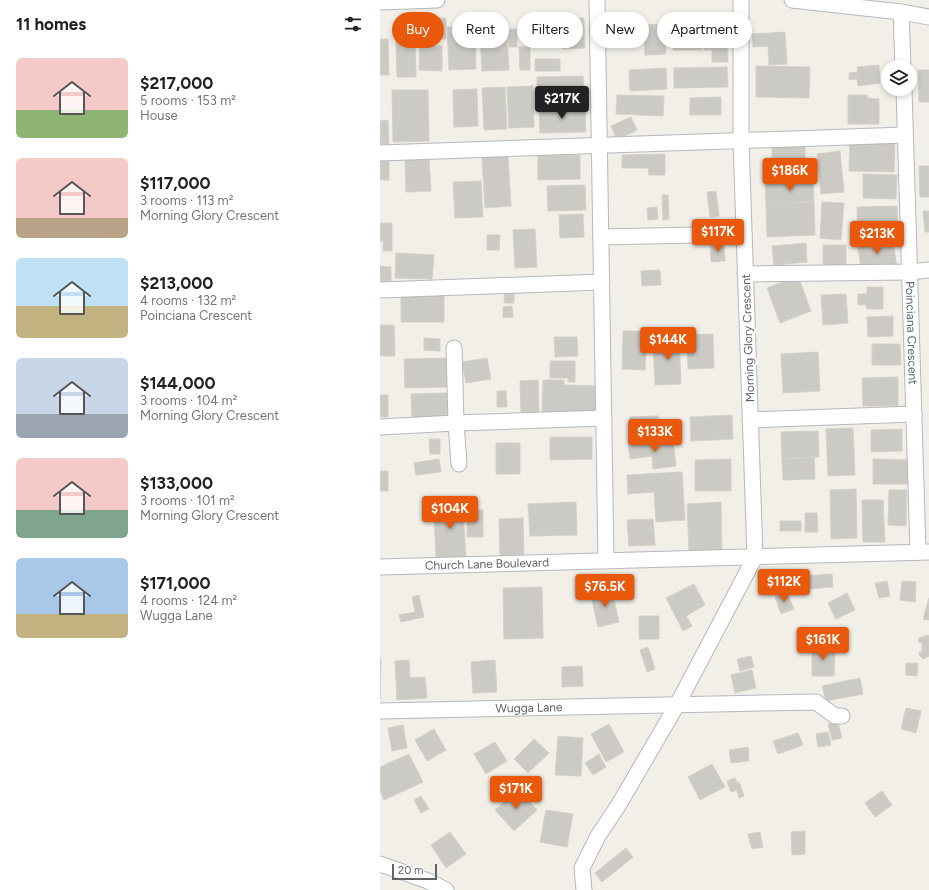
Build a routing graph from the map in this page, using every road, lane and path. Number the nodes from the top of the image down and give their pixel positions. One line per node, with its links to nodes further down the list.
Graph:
1 (437, 0): 5 (street)
2 (597, 0): 12 (street)
3 (741, 0): 11 (street, Morning Glory Crescent)
4 (792, 0): 6 (street)
5 (380, 2)
6 (901, 12): 7 (street); 8 (street)
7 (929, 17)
8 (903, 60)
9 (904, 96): 10 (street, Poinciana Crescent)
10 (905, 135): 11 (street); 17 (street, Poinciana Crescent)
11 (741, 141): 12 (street); 14 (street, Morning Glory Crescent)
12 (599, 146): 13 (street); 15 (street)
13 (380, 153)
14 (744, 234): 15 (street); 18 (street, Morning Glory Crescent)
15 (601, 237): 19 (street)
16 (929, 270): 17 (street)
17 (909, 272): 18 (street); 22 (street, Poinciana Crescent)
18 (745, 274): 24 (street, Morning Glory Crescent)
19 (602, 282): 20 (street); 23 (street)
20 (380, 290)
21 (454, 348): 25 (street)
22 (914, 414): 24 (street); 28 (street, Poinciana Crescent)
23 (604, 418): 25 (street); 30 (street)
24 (750, 420): 29 (street, Morning Glory Crescent)
25 (456, 423): 26 (street); 27 (street)
26 (380, 427)
27 (459, 464)
28 (923, 552): 29 (street, Church Lane Boulevard)
29 (755, 557): 30 (street, Church Lane Boulevard); 32 (street)
30 (606, 561): 31 (street, Church Lane Boulevard)
31 (380, 567)
32 (678, 705): 33 (street, Wugga Lane); 34 (street, Wugga Lane); 37 (street)
33 (380, 711)
34 (842, 716)
35 (380, 864): 36 (street)
36 (446, 890)
37 (584, 890)

